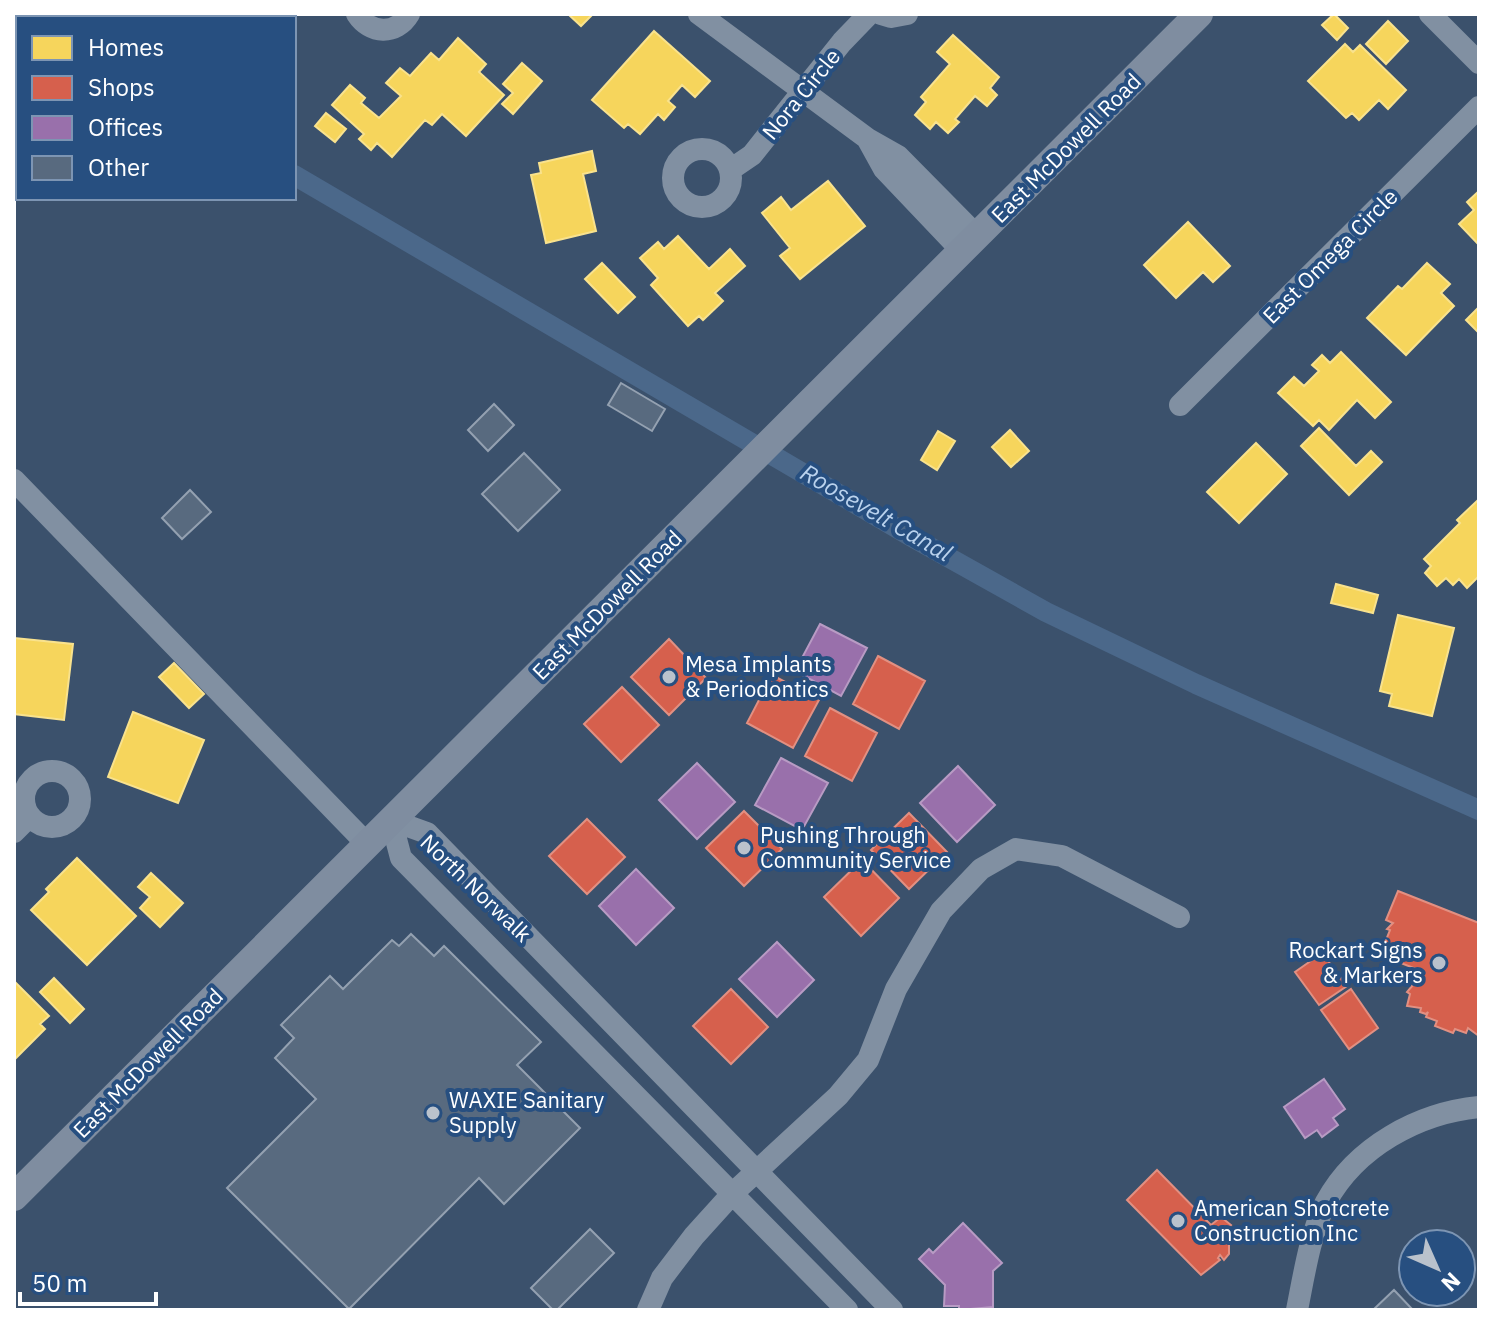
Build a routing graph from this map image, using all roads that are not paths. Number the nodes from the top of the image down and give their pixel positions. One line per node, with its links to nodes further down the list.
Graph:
1 (357, 14): 2 (street)
2 (409, 14)
3 (699, 14): 10 (street)
4 (869, 14): 10 (street, Nora Circle)
5 (881, 14): 6 (street)
6 (907, 14)
7 (1199, 14): 13 (main road, East McDowell Road)
8 (1430, 14): 9 (street)
9 (1479, 63)
10 (804, 92): 12 (street, Nora Circle); 13 (street)
11 (1479, 107): 14 (street, East Omega Circle)
12 (730, 170)
13 (970, 244): 16 (main road, East McDowell Road)
14 (1180, 405)
15 (14, 480): 17 (street)
16 (391, 820): 17 (main road, East McDowell Road); 20 (street, North Norwalk); 20 (street, North Norwalk)
17 (367, 844): 21 (main road, East McDowell Road)
18 (1179, 917): 20 (street)
19 (1479, 1107): 25 (street)
20 (744, 1183): 22 (street); 23 (street, North Norwalk); 24 (street, North Norwalk)
21 (15, 1193)
22 (648, 1310)
23 (847, 1310)
24 (892, 1310)
25 (1297, 1310)

